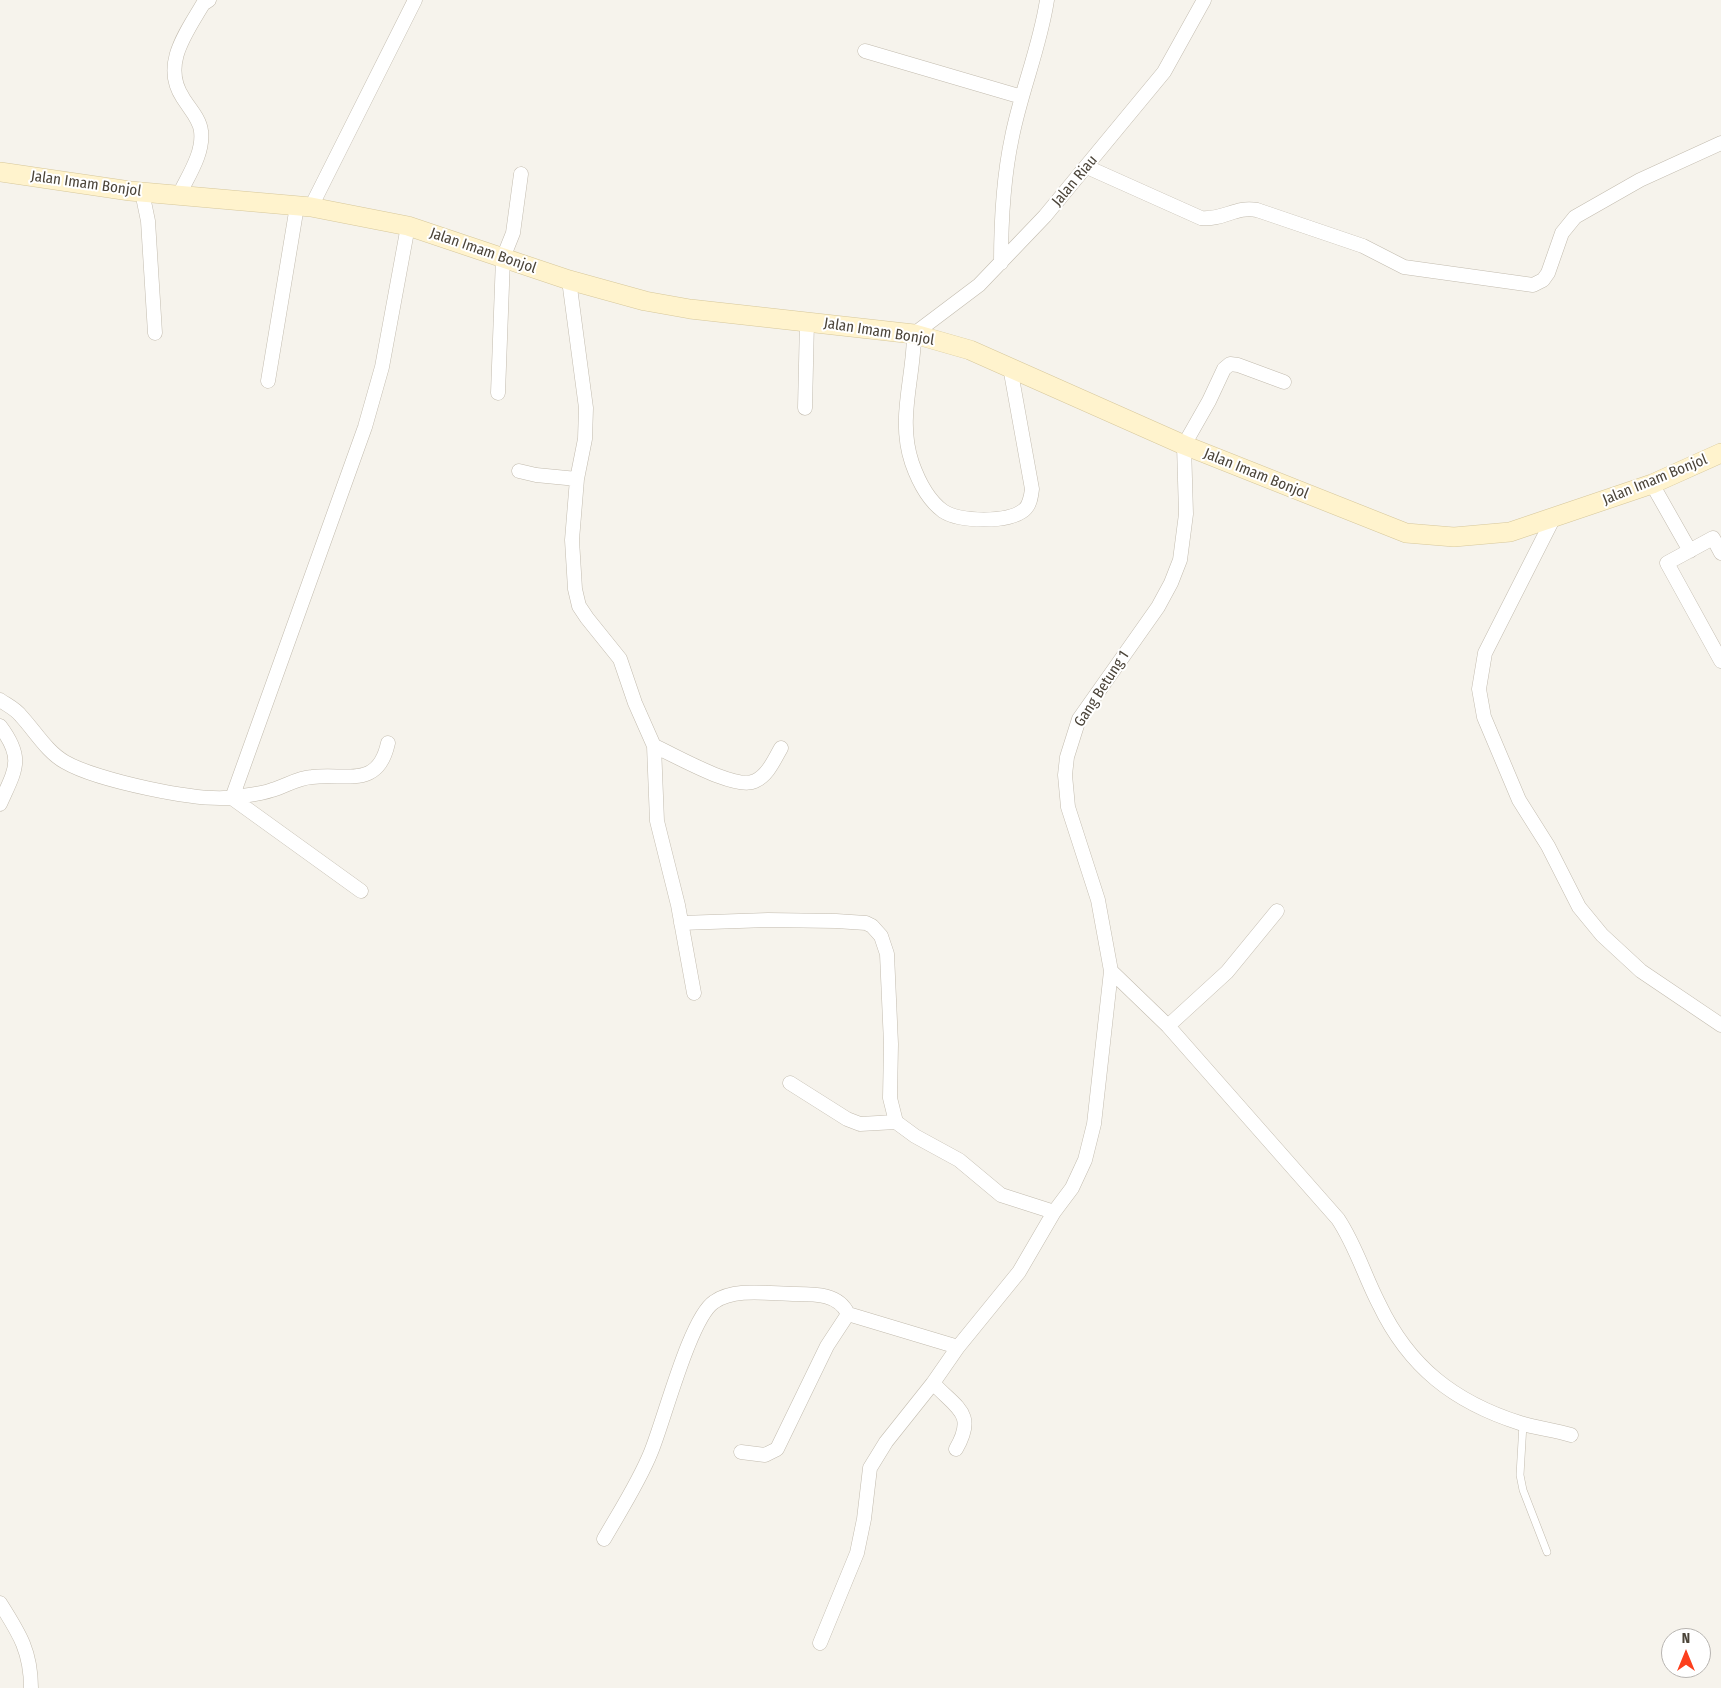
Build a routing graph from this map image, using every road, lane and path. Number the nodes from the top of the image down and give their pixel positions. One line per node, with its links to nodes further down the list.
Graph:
1 (209, 0): 12 (street)
2 (414, 0): 13 (street)
3 (1047, 0): 6 (street)
4 (1204, 0): 8 (street, Jalan Riau)
5 (865, 51): 6 (street)
6 (1022, 97): 16 (street)
7 (1721, 143): 8 (street)
8 (1087, 167): 16 (street, Jalan Riau)
9 (0, 172): 11 (main road, Jalan Imam Bonjol)
10 (521, 174): 15 (street)
11 (142, 192): 12 (main road, Jalan Imam Bonjol); 19 (street)
12 (179, 195): 13 (main road, Jalan Imam Bonjol)
13 (304, 206): 14 (main road, Jalan Imam Bonjol); 22 (street)
14 (408, 226): 15 (main road, Jalan Imam Bonjol); 41 (street)
15 (503, 258): 17 (main road, Jalan Imam Bonjol); 24 (street)
16 (1001, 263): 20 (street, Jalan Riau)
17 (569, 280): 18 (main road, Jalan Imam Bonjol); 29 (street)
18 (807, 321): 20 (main road, Jalan Imam Bonjol); 25 (street)
19 (155, 333)
20 (914, 334): 21 (main road, Jalan Imam Bonjol); 21 (street)
21 (1010, 367): 26 (main road, Jalan Imam Bonjol)
22 (268, 381)
23 (1284, 382): 26 (street)
24 (498, 393)
25 (805, 408)
26 (1184, 445): 31 (main road, Jalan Imam Bonjol); 46 (street, Gang Betung 1)
27 (1721, 453): 30 (main road, Jalan Imam Bonjol)
28 (520, 471): 29 (street)
29 (577, 479): 39 (street)
30 (1652, 484): 31 (main road, Jalan Imam Bonjol); 32 (street)
31 (1554, 517): 48 (street)
32 (1690, 551): 33 (street); 34 (street)
33 (1721, 553)
34 (1716, 641): 35 (street)
35 (1721, 661)
36 (0, 700): 41 (street)
37 (0, 726): 42 (street)
38 (388, 743): 41 (street)
39 (654, 746): 40 (street); 45 (street)
40 (781, 748)
41 (232, 798): 43 (street)
42 (0, 804)
43 (361, 891)
44 (1277, 911): 49 (street)
45 (682, 923): 47 (street); 51 (street)
46 (1111, 970): 49 (street); 52 (street, Gang Betung 1)
47 (694, 993)
48 (1721, 1025)
49 (1168, 1026): 56 (street)
50 (790, 1083): 51 (street)
51 (896, 1122): 52 (street)
52 (1054, 1212): 54 (street, Gang Betung 1)
53 (848, 1314): 54 (street); 59 (street); 60 (street)
54 (958, 1347): 55 (street, Gang Betung 1)
55 (933, 1383): 58 (street); 63 (street, Gang Betung 1)
56 (1523, 1424): 57 (street); 61 (lane)
57 (1571, 1435)
58 (956, 1450)
59 (741, 1452)
60 (604, 1539)
61 (1547, 1552)
62 (0, 1603): 64 (street)
63 (820, 1643)
64 (31, 1688)

